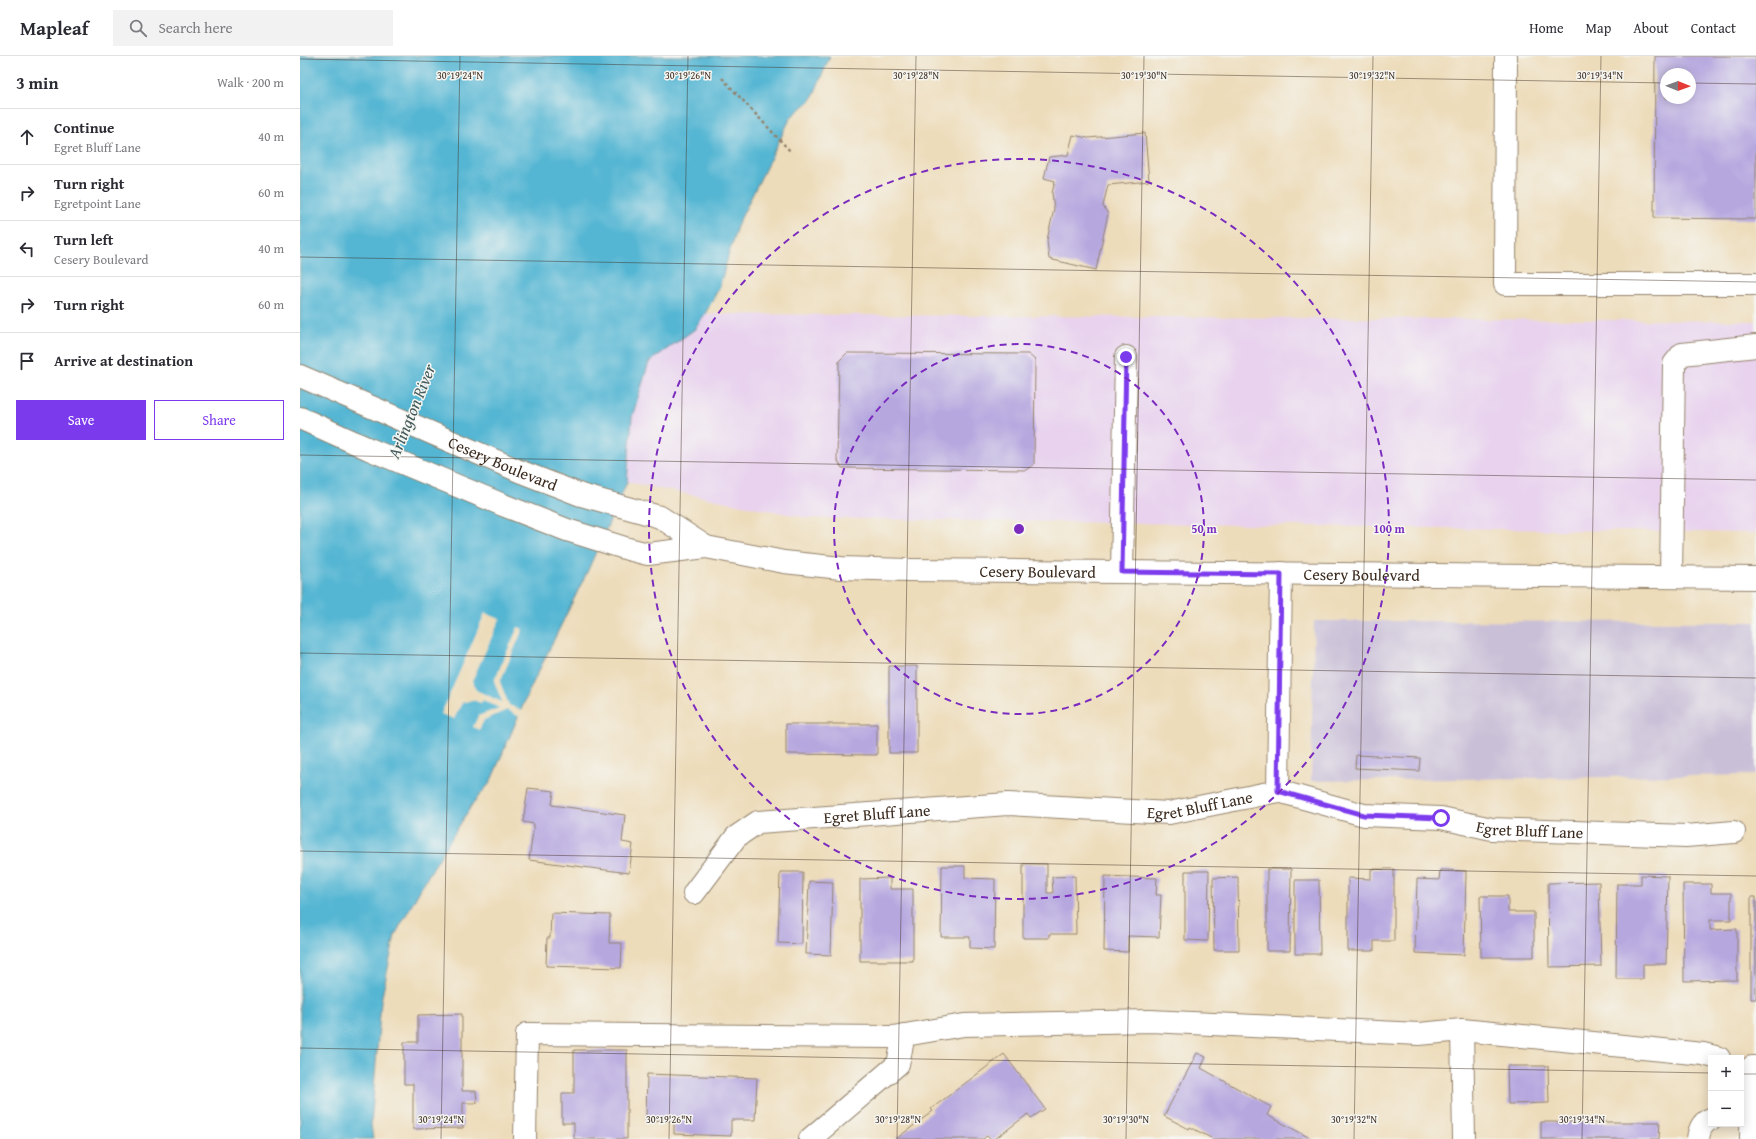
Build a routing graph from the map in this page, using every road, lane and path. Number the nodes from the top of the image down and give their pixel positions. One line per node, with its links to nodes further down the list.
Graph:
1 (1506, 56): 4 (street)
2 (722, 78): 3 (path)
3 (791, 152)
4 (1756, 284)
5 (1756, 346): 12 (street)
6 (1126, 357): 10 (street)
7 (300, 376): 9 (street, Cesery Boulevard)
8 (300, 418): 9 (street, Cesery Boulevard)
9 (706, 547): 10 (street, Cesery Boulevard)
10 (1122, 572): 11 (street, Cesery Boulevard)
11 (1281, 574): 12 (street, Cesery Boulevard); 14 (street)
12 (1671, 577): 13 (street, Cesery Boulevard)
13 (1756, 578)
14 (1278, 791): 15 (street, Egret Bluff Lane); 16 (street, Egret Bluff Lane)
15 (1734, 832)
16 (694, 893)
17 (1462, 1030): 18 (street); 19 (street); 25 (street)
18 (904, 1035): 23 (street); 24 (street)
19 (1708, 1055)
20 (1750, 1066): 21 (street)
21 (1746, 1108): 27 (street)
22 (1708, 1120): 26 (street)
23 (525, 1139)
24 (810, 1139)
25 (1464, 1139)
26 (1698, 1139)
27 (1751, 1139)

